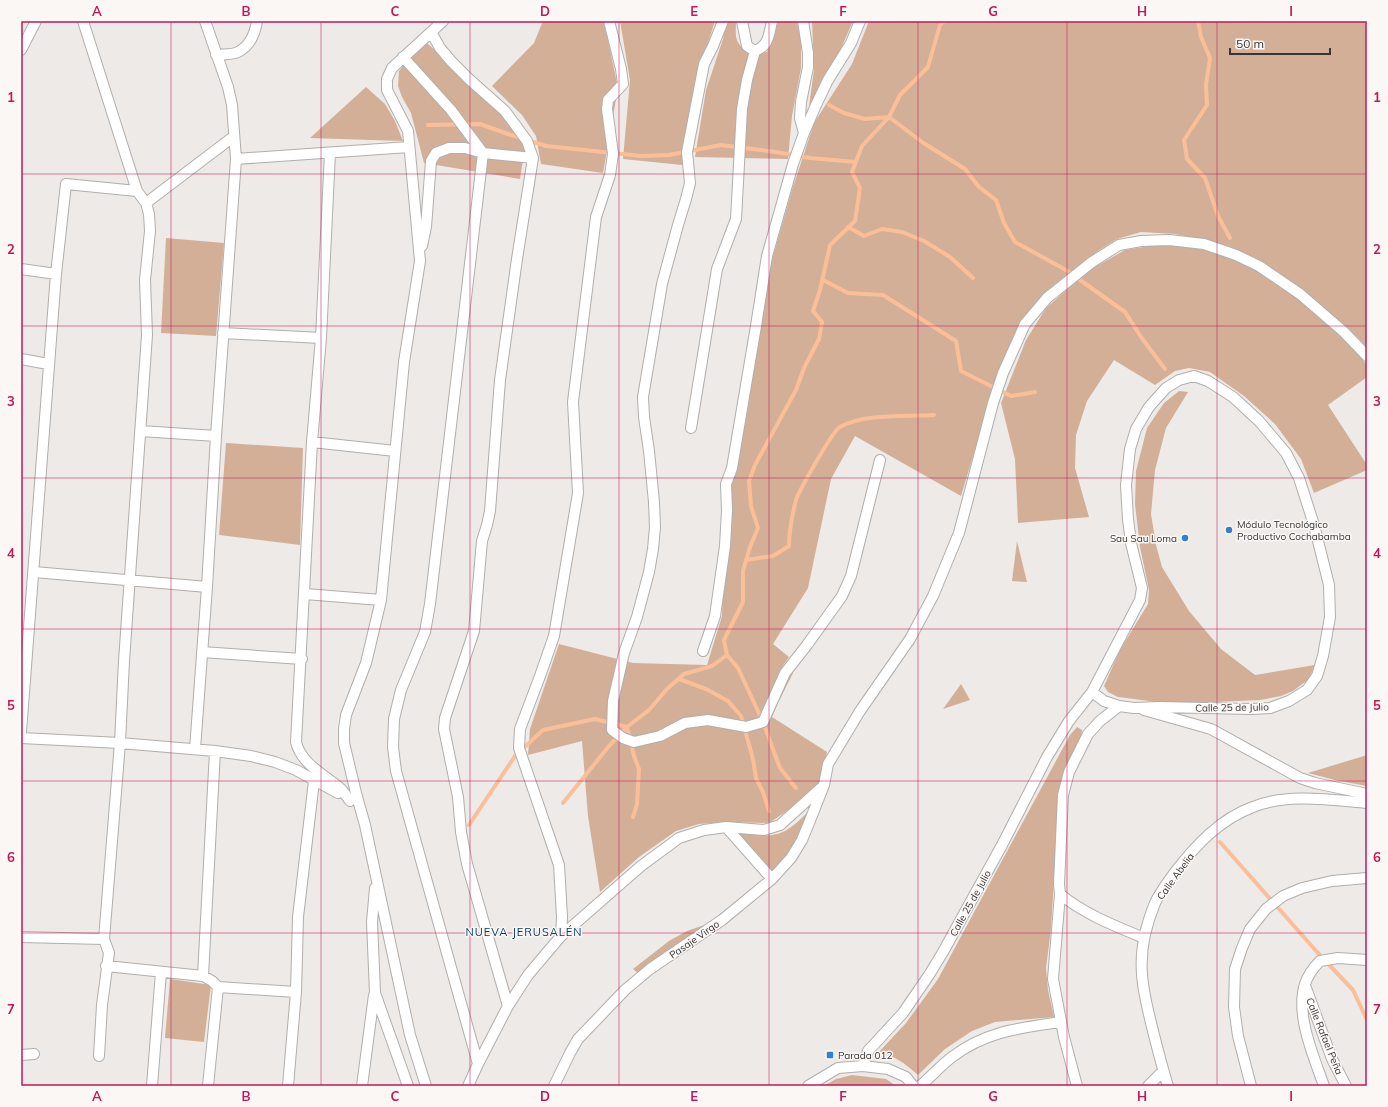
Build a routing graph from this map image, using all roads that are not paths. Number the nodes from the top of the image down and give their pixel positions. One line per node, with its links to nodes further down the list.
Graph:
1 (36, 21): 13 (street)
2 (83, 21): 24 (street)
3 (205, 21): 15 (street)
4 (257, 21): 15 (street)
5 (443, 21): 12 (street)
6 (609, 21): 67 (street)
7 (723, 21): 39 (street)
8 (742, 21): 14 (street)
9 (772, 21): 14 (street)
10 (803, 21): 17 (street)
11 (860, 21): 17 (street)
12 (431, 32): 16 (street); 22 (street)
13 (21, 50)
14 (754, 51): 34 (street)
15 (216, 55): 18 (street)
16 (403, 57): 19 (street); 20 (street)
17 (804, 133): 45 (street)
18 (233, 138): 23 (street); 25 (street)
19 (409, 147): 21 (street); 26 (street)
20 (484, 153): 22 (street); 26 (street); 84 (street)
21 (330, 154): 23 (street); 30 (street)
22 (533, 158): 79 (street)
23 (236, 159): 29 (street)
24 (137, 191): 25 (street); 28 (street)
25 (146, 203): 35 (street)
26 (420, 261): 38 (street)
27 (21, 269): 28 (street)
28 (56, 274): 33 (street)
29 (224, 333): 30 (street); 36 (street)
30 (321, 338): 37 (street)
31 (1367, 356): 57 (street, Pasaje Virgo)
32 (21, 360): 33 (street)
33 (48, 364): 40 (street)
34 (691, 428)
35 (141, 431): 36 (street); 41 (street)
36 (216, 436): 42 (street)
37 (312, 442): 38 (street); 43 (street)
38 (396, 451): 44 (street)
39 (880, 460)
40 (34, 572): 41 (street); 51 (street)
41 (129, 581): 42 (street); 53 (street)
42 (207, 587): 46 (street)
43 (305, 594): 44 (street); 47 (street)
44 (381, 600): 61 (street)
45 (703, 650)
46 (202, 652): 47 (street); 54 (street)
47 (302, 659): 59 (street)
48 (1092, 692): 49 (street, Calle 25 de Julio); 50 (street, Calle 25 de Julio); 85 (street, Calle 25 de Julio)
49 (1119, 706): 50 (street, Calle 25 de Julio); 66 (street)
50 (1134, 708): 58 (street)
51 (21, 732)
52 (21, 738): 53 (street)
53 (120, 743): 54 (street); 70 (street)
54 (195, 749): 55 (street)
55 (215, 750): 56 (street); 74 (street)
56 (314, 780): 59 (street); 77 (street)
57 (824, 786): 62 (street); 65 (street, Pasaje Virgo)
58 (1367, 794)
59 (350, 801): 61 (street)
60 (1367, 803): 69 (street, Calle Abelia)
61 (365, 825): 63 (street)
62 (726, 827): 65 (street); 67 (street)
63 (376, 877): 78 (street); 92 (street)
64 (1367, 878): 101 (street)
65 (772, 879): 94 (street, Pasaje Virgo)
66 (1059, 889): 69 (street); 80 (street)
67 (561, 936): 79 (street)
68 (21, 937): 70 (street)
69 (1144, 938): 86 (street, Calle Abelia)
70 (104, 939): 72 (street)
71 (1367, 960): 75 (street)
72 (106, 966): 73 (street); 83 (street)
73 (161, 972): 74 (street); 87 (street)
74 (203, 976): 76 (street)
75 (1305, 985): 102 (street); 103 (street, Calle Rafael Peña)
76 (218, 987): 77 (street); 88 (street)
77 (296, 992): 89 (street)
78 (375, 993): 90 (street); 91 (street)
79 (508, 1006): 84 (street)
80 (1061, 1022): 97 (street); 98 (street)
81 (34, 1054): 82 (street)
82 (21, 1055)
83 (99, 1056)
84 (478, 1064): 93 (street)
85 (863, 1066): 95 (street); 96 (street)
86 (1163, 1071): 99 (street); 100 (street, Calle Abelia)
87 (152, 1086)
88 (208, 1086)
89 (288, 1086)
90 (362, 1086)
91 (408, 1086)
92 (426, 1086)
93 (468, 1086)
94 (554, 1086)
95 (808, 1086)
96 (913, 1086)
97 (920, 1086)
98 (1077, 1086)
99 (1148, 1086)
100 (1168, 1086)
101 (1251, 1086)
102 (1324, 1086)
103 (1346, 1086)

